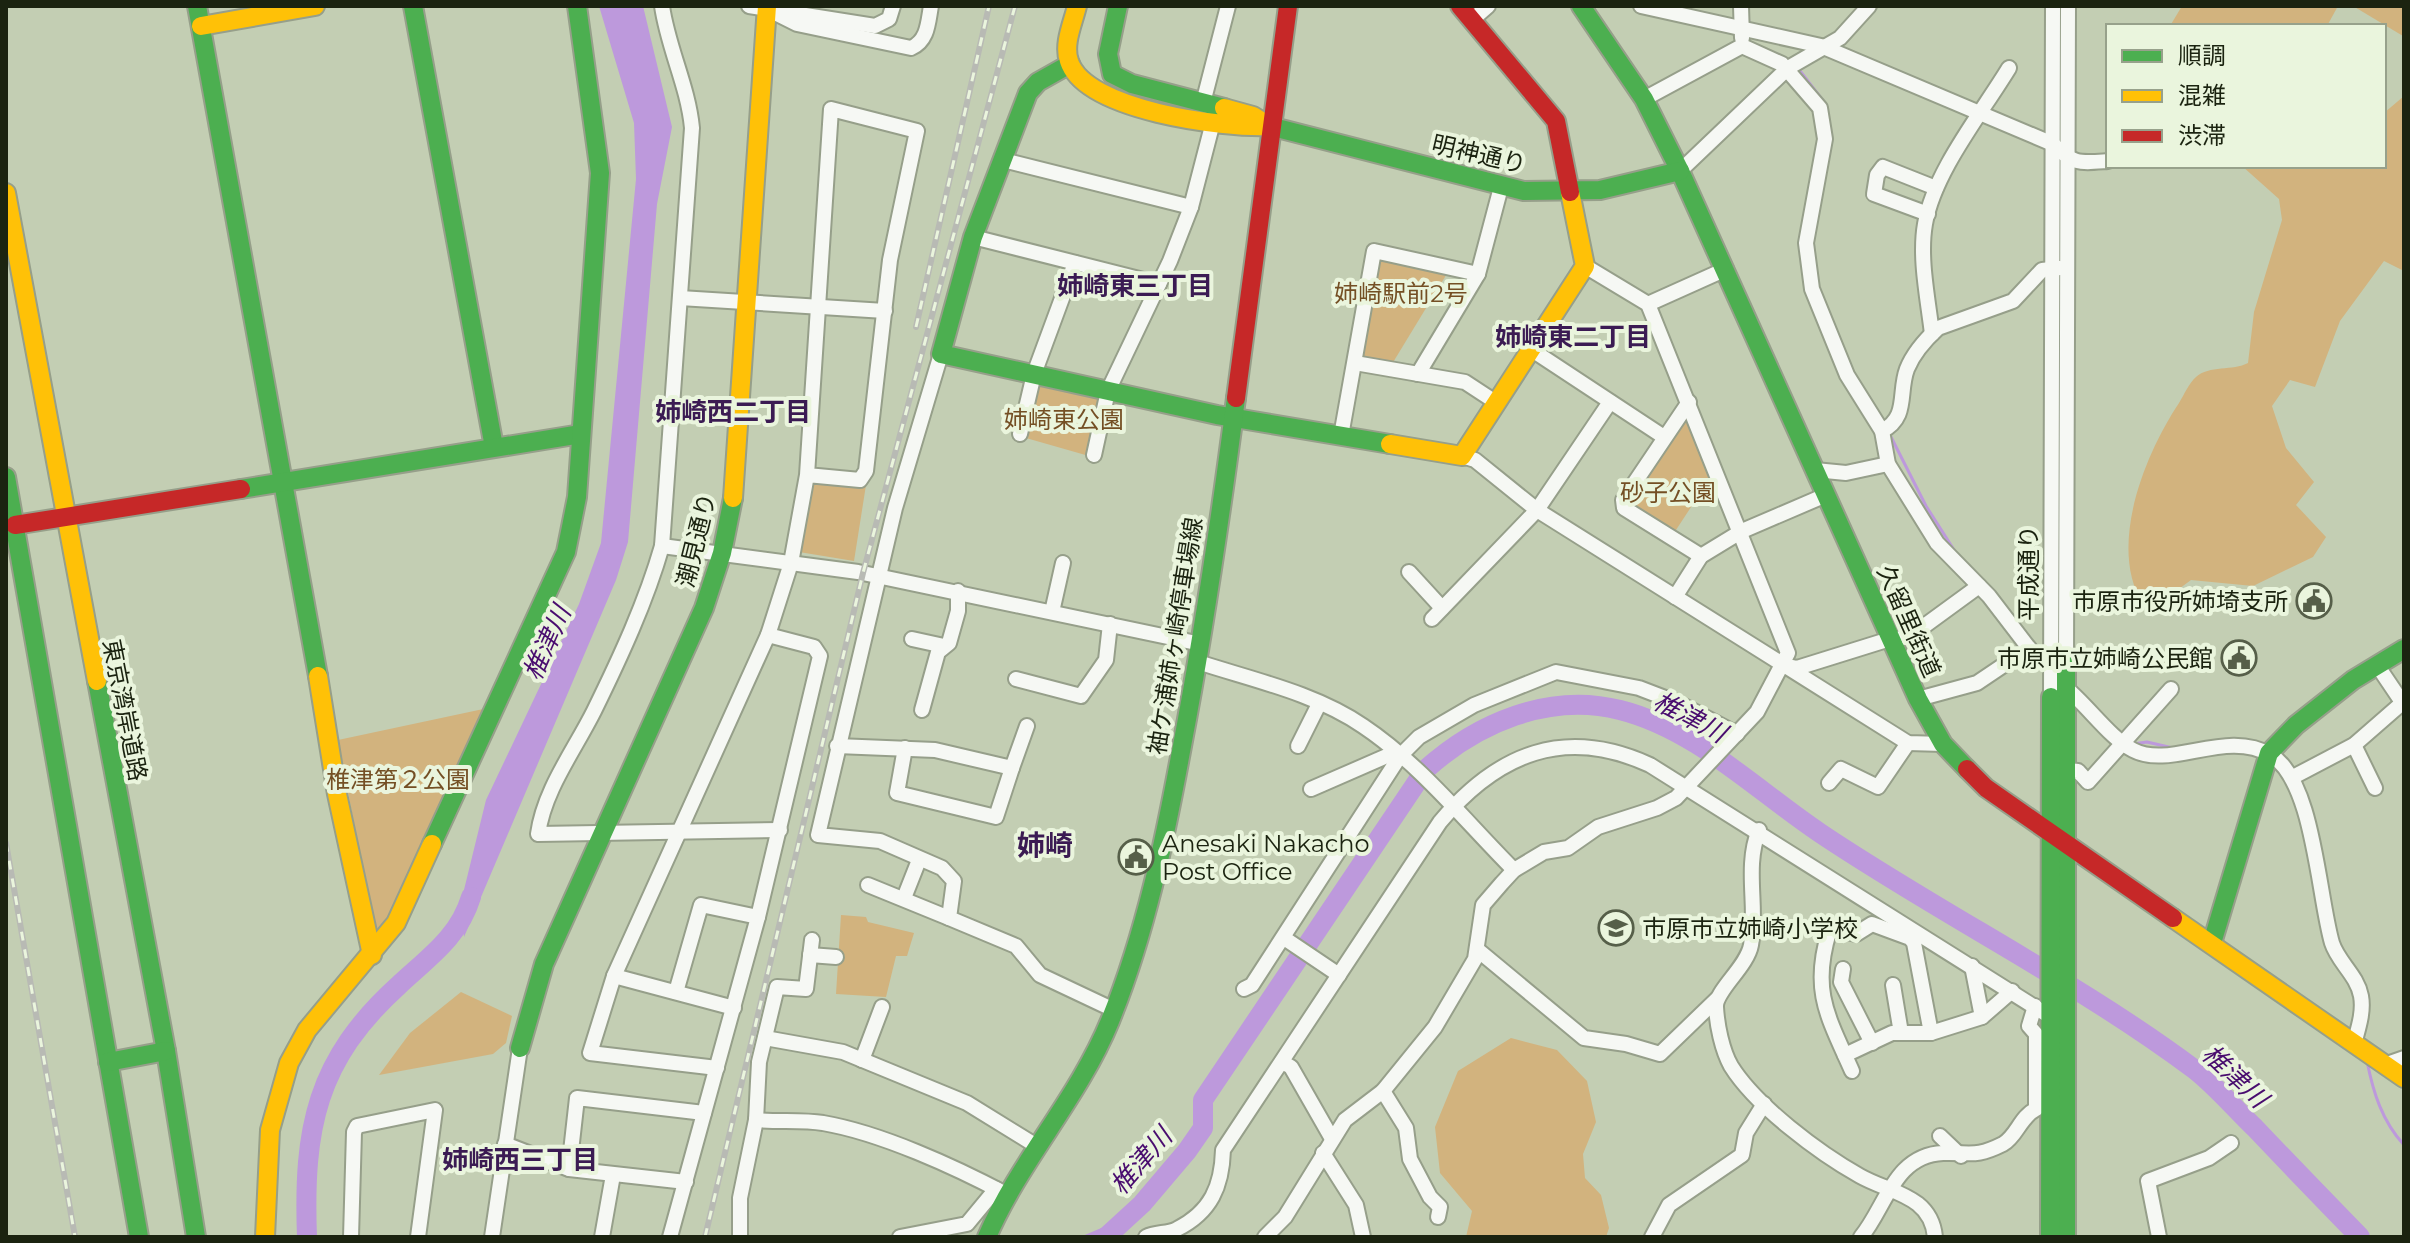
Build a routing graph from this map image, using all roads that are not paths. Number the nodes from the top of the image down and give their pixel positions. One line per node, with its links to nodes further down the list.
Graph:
1 (197, 6): 21 (main road)
2 (315, 6): 21 (main road)
3 (413, 6): 73 (main road)
4 (577, 6): 69 (main road)
5 (662, 6): 52 (street)
6 (893, 6): 19 (street)
7 (931, 6): 19 (street)
8 (1077, 6): 25 (main road)
9 (1118, 6): 29 (main road, 明神通り)
10 (1228, 6): 29 (street)
11 (1288, 6): 32 (main road, 袖ケ浦姉ヶ崎停車場線)
12 (1488, 6): 20 (street)
13 (1581, 6): 28 (main road, 久留里街道)
14 (1641, 6): 22 (street)
15 (1741, 6): 22 (street)
16 (1869, 6): 24 (street)
17 (2053, 6): 33 (street, 平成通り)
18 (2068, 6): 35 (street, 平成通り)
19 (761, 7): 53 (main road, 潮見通り)
20 (1466, 13): 41 (main road)
21 (201, 26): 80 (main road)
22 (1742, 30): 23 (street); 24 (street)
23 (1742, 46): 26 (street); 28 (street)
24 (1821, 46): 26 (street); 30 (street)
25 (1070, 64): 31 (main road, 明神通り); 34 (main road)
26 (1788, 68): 37 (street); 68 (street)
27 (2009, 68): 30 (street)
28 (1644, 99): 37 (main road, 久留里街道)
29 (1203, 103): 32 (main road, 明神通り)
30 (1982, 114): 33 (street); 39 (street)
31 (1213, 122): 32 (main road, 明神通り); 42 (street)
32 (1269, 126): 38 (main road, 明神通り); 67 (main road, 袖ケ浦姉ヶ崎停車場線)
33 (2053, 144): 35 (street); 47 (street, 平成通り)
34 (1003, 160): 42 (street); 44 (main road)
35 (2067, 160): 36 (street); 48 (street, 平成通り)
36 (2106, 161)
37 (1680, 171): 41 (main road, 明神通り); 49 (main road, 久留里街道)
38 (1501, 187): 41 (main road, 明神通り); 50 (street)
39 (1936, 188): 43 (street); 43 (street)
40 (6, 193): 83 (main road, 東京湾岸道路)
41 (1572, 193): 46 (main road)
42 (1191, 207): 51 (street)
43 (1928, 214): 57 (street)
44 (973, 237): 45 (street); 59 (main road)
45 (1075, 263): 51 (street); 61 (street)
46 (1585, 266): 54 (street); 58 (main road)
47 (2052, 268): 48 (street); 57 (street); 105 (street, 平成通り)
48 (2069, 268): 105 (street, 平成通り)
49 (1726, 269): 54 (street); 77 (main road, 久留里街道)
50 (1478, 274): 60 (street); 62 (street)
51 (1159, 284): 63 (street)
52 (680, 298): 53 (street); 86 (street)
53 (748, 302): 55 (street); 87 (main road, 潮見通り)
54 (1648, 304): 65 (street)
55 (816, 307): 56 (street); 56 (street); 78 (street)
56 (885, 311): 78 (street)
57 (1932, 334): 68 (street)
58 (1532, 350): 64 (street); 66 (main road)
59 (941, 354): 61 (main road); 92 (street)
60 (1355, 363): 62 (street); 71 (street)
61 (1034, 374): 63 (main road); 70 (street)
62 (1418, 374): 66 (street)
63 (1108, 391): 67 (main road); 74 (street)
64 (1610, 402): 72 (street); 82 (street)
65 (1689, 402): 72 (street); 85 (street)
66 (1497, 403): 75 (main road)
67 (1232, 418): 71 (main road); 104 (main road, 袖ケ浦姉ヶ崎停車場線)
68 (1882, 431): 76 (street)
69 (581, 434): 73 (main road); 152 (main road)
70 (1020, 434)
71 (1341, 436): 75 (main road)
72 (1664, 437): 88 (street)
73 (494, 447): 80 (main road)
74 (1094, 455)
75 (1462, 456): 82 (street)
76 (1888, 464): 77 (street); 93 (street)
77 (1815, 470): 81 (main road, 久留里街道)
78 (807, 475): 89 (street)
79 (6, 477): 84 (main road)
80 (283, 481): 83 (main road); 152 (main road)
81 (1826, 495): 85 (street); 100 (main road, 久留里街道)
82 (1537, 510): 91 (street); 95 (street)
83 (64, 516): 84 (main road); 175 (main road, 東京湾岸道路)
84 (15, 525): 179 (main road)
85 (1742, 531): 88 (street); 106 (street)
86 (662, 546): 87 (street); 138 (street)
87 (722, 553): 89 (street); 138 (main road, 潮見通り)
88 (1701, 556): 95 (street)
89 (791, 563): 92 (street); 98 (street)
90 (1063, 563): 96 (street)
91 (1409, 572)
92 (879, 576): 94 (street); 121 (street)
93 (1979, 586): 100 (street); 102 (street)
94 (958, 591): 96 (street); 101 (street)
95 (1675, 597): 106 (street)
96 (1052, 612): 97 (street)
97 (1110, 624): 104 (street); 108 (street)
98 (768, 635): 134 (street); 136 (street)
99 (912, 639): 101 (street)
100 (1891, 641): 106 (street); 111 (main road, 久留里街道)
101 (944, 646): 114 (street)
102 (2029, 648): 105 (street); 111 (street)
103 (2404, 649): 107 (main road)
104 (1200, 653): 112 (street); 166 (main road, 袖ケ浦姉ヶ崎停車場線)
105 (2059, 663): 110 (main road, 平成通り)
106 (1784, 665): 116 (street); 117 (street)
107 (2377, 665): 113 (street); 124 (main road)
108 (1016, 679)
109 (2171, 689): 118 (street)
110 (2059, 692): 118 (street); 127 (main road, 平成通り); 137 (main road, 平成通り)
111 (1918, 699): 119 (main road, 久留里街道)
112 (1319, 704): 122 (street); 125 (street)
113 (2402, 704): 120 (street)
114 (922, 710)
115 (1028, 733): 126 (street)
116 (1737, 734): 125 (street); 130 (street)
117 (1908, 743): 119 (street); 129 (street)
118 (2124, 743): 124 (street); 127 (street)
119 (1943, 744): 137 (main road, 久留里街道)
120 (2354, 745): 128 (street); 131 (street)
121 (837, 746): 123 (street); 140 (street)
122 (1298, 746)
123 (905, 748): 126 (street); 126 (street)
124 (2269, 753): 128 (street); 150 (main road)
125 (1398, 754): 132 (street); 133 (street); 148 (street)
126 (1012, 768)
127 (2067, 770): 139 (main road, 平成通り)
128 (2293, 777): 173 (street)
129 (1829, 783)
130 (1687, 788): 133 (street); 135 (street); 141 (street)
131 (2375, 788)
132 (1311, 789)
133 (1452, 808): 141 (street); 157 (street)
134 (780, 830): 136 (street); 145 (street)
135 (1759, 830): 144 (street); 163 (street)
136 (678, 832): 138 (street); 158 (street)
137 (2050, 832): 139 (main road, 久留里街道); 167 (main road, 平成通り)
138 (602, 834): 174 (main road, 潮見通り)
139 (2066, 843): 150 (main road, 久留里街道); 167 (main road, 平成通り)
140 (919, 860): 143 (street); 146 (street)
141 (1514, 870): 151 (street)
142 (868, 885): 143 (street)
143 (904, 898): 146 (street)
144 (1878, 906): 147 (street); 155 (street)
145 (758, 917): 162 (street); 165 (street)
146 (949, 918): 166 (street)
147 (1872, 924): 170 (street); 176 (street)
148 (1284, 938): 157 (street); 160 (street)
149 (812, 940): 153 (street)
150 (2212, 943): 173 (main road, 久留里街道)
151 (1479, 951): 163 (street); 185 (street)
152 (372, 955): 204 (main road)
153 (810, 955): 154 (street); 171 (street)
154 (836, 957)
155 (1972, 966): 161 (street); 168 (street)
156 (1843, 969): 172 (street)
157 (1339, 975): 180 (street)
158 (614, 976): 162 (street); 182 (street)
159 (1893, 985): 169 (street)
160 (1244, 989)
161 (2012, 991): 167 (street); 168 (street)
162 (676, 992): 165 (street)
163 (1717, 999): 186 (street)
164 (882, 1007): 178 (street)
165 (734, 1008): 182 (street)
166 (1112, 1009): 193 (main road, 袖ケ浦姉ヶ崎停車場線)
167 (2050, 1013): 195 (street); 219 (main road, 平成通り); 220 (main road, 平成通り)
168 (1982, 1017): 170 (street)
169 (1901, 1033): 170 (street); 172 (street)
170 (1931, 1033)
171 (765, 1038): 178 (street); 188 (street)
172 (1872, 1043): 176 (street)
173 (2354, 1044): 181 (main road, 久留里街道)
174 (520, 1048): 192 (street)
175 (166, 1051): 179 (main road); 203 (main road, 東京湾岸道路)
176 (1845, 1055): 183 (street)
177 (2404, 1058): 181 (street)
178 (862, 1060): 193 (street)
179 (108, 1062): 202 (main road)
180 (1282, 1062): 190 (street); 213 (street)
181 (2384, 1065): 184 (main road, 久留里街道)
182 (717, 1068): 187 (street)
183 (1852, 1071)
184 (2404, 1078)
185 (1383, 1091): 190 (street); 201 (street)
186 (1764, 1104): 199 (street); 216 (street)
187 (704, 1113): 196 (street); 198 (street)
188 (756, 1120): 200 (street); 210 (street)
189 (1940, 1136): 195 (street)
190 (1331, 1137): 194 (street)
191 (2231, 1143): 221 (street)
192 (505, 1144): 196 (street); 207 (street)
193 (1035, 1145): 200 (main road, 袖ケ浦姉ヶ崎停車場線)
194 (1323, 1153): 214 (street); 215 (street)
195 (1961, 1156): 199 (street)
196 (569, 1169): 197 (street)
197 (613, 1175): 198 (street); 208 (street)
198 (686, 1182): 209 (street)
199 (1889, 1187): 217 (street); 218 (street)
200 (1001, 1191): 211 (street); 212 (main road, 袖ケ浦姉ヶ崎停車場線)
201 (1438, 1217)
202 (139, 1237)
203 (196, 1237)
204 (265, 1237)
205 (351, 1237): 206 (street)
206 (418, 1237)
207 (492, 1237)
208 (602, 1237)
209 (670, 1237)
210 (740, 1237)
211 (900, 1237)
212 (987, 1237)
213 (1146, 1237)
214 (1265, 1237)
215 (1363, 1237)
216 (1652, 1237)
217 (1861, 1237)
218 (1935, 1237)
219 (2050, 1237)
220 (2066, 1237)
221 (2159, 1237)

